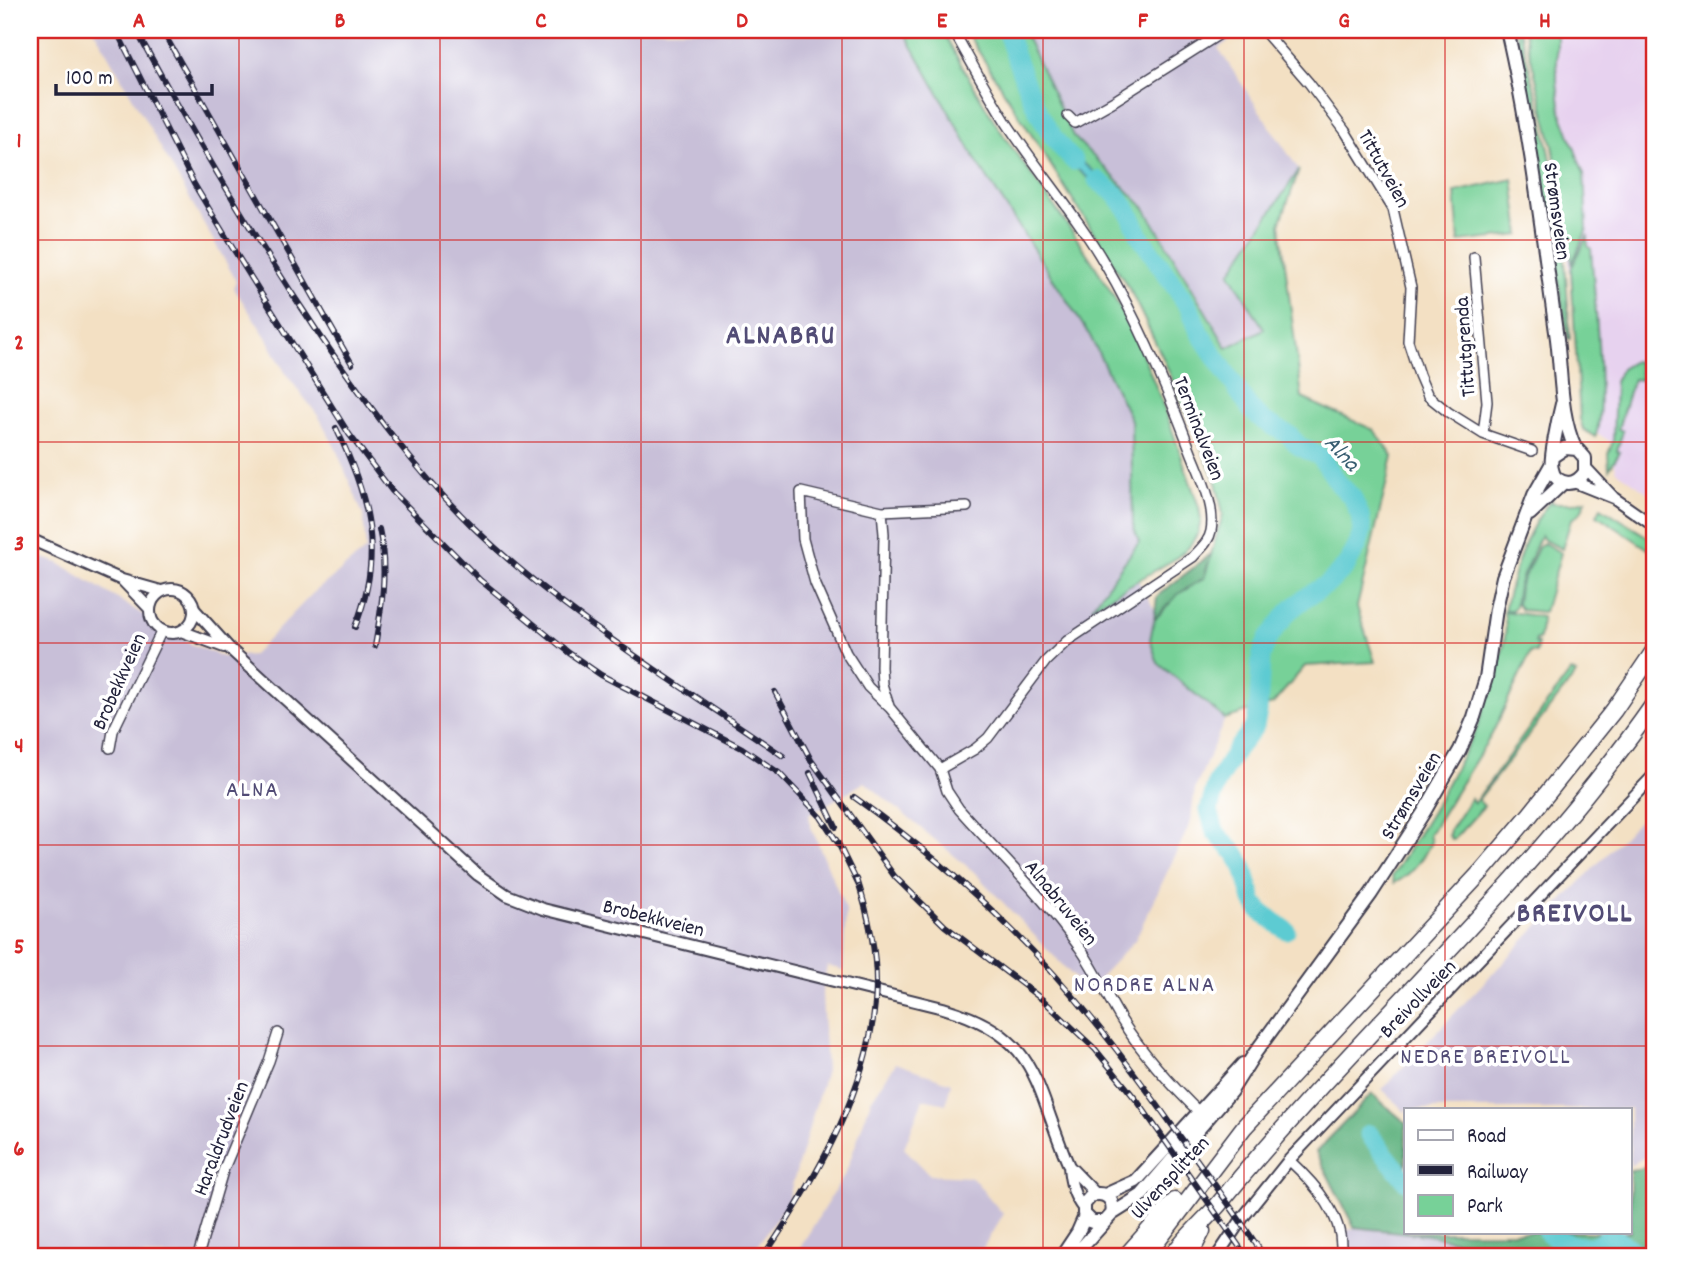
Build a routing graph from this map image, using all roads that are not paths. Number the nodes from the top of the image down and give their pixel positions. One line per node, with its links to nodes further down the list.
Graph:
1 (953, 30): 31 (street, Terminalveien)
2 (1226, 30): 5 (street)
3 (1263, 30): 8 (street, Tittutveien)
4 (1507, 30): 7 (main road, Strømsveien)
5 (1068, 116)
6 (1474, 257): 8 (street, Tittutgrenda)
7 (1563, 400): 9 (main road, Strømsveien); 11 (main road, Strømsveien)
8 (1483, 434): 10 (street, Tittutveien)
9 (1575, 448): 11 (main road); 12 (main road)
10 (1532, 451)
11 (1552, 461): 13 (main road); 17 (main road, Strømsveien)
12 (1586, 468): 13 (main road); 14 (street)
13 (1569, 482): 14 (street); 17 (main road, Strømsveien)
14 (1614, 498): 18 (street)
15 (967, 507): 16 (street, Alnabruveien)
16 (882, 511): 29 (street, Alnabruveien); 29 (street, Alnabruveien)
17 (1525, 520): 34 (main road, Strømsveien)
18 (1654, 526)
19 (30, 540): 20 (street, Brobekkveien)
20 (122, 580): 21 (street, Brobekkveien); 22 (street, Brobekkveien)
21 (162, 591): 22 (street); 23 (street)
22 (150, 609): 24 (street)
23 (195, 610): 25 (street); 26 (street, Brobekkveien)
24 (162, 631): 25 (street); 30 (street, Brobekkveien)
25 (181, 631): 26 (street, Brobekkveien)
26 (230, 649): 37 (street, Brobekkveien)
27 (1654, 651): 35 (highway)
28 (1654, 704): 39 (highway)
29 (890, 708): 31 (street, Alnabruveien)
30 (110, 748)
31 (940, 769): 34 (street, Alnabruveien)
32 (1654, 775): 36 (street, Breivollveien)
33 (278, 1033): 42 (street, Haraldrudveien)
34 (1203, 1116): 38 (main road, Strømsveien); 41 (main road, Strømsveien)
35 (1244, 1127): 45 (highway, Ulvensplitten); 46 (highway)
36 (1289, 1160): 49 (street, Breivollveien); 50 (street)
37 (1069, 1166): 38 (street, Brobekkveien); 40 (street, Brobekkveien)
38 (1101, 1194): 40 (main road); 41 (main road)
39 (1213, 1210): 47 (highway); 48 (highway)
40 (1084, 1212): 41 (main road); 43 (main road)
41 (1108, 1218): 44 (main road, Strømsveien)
42 (198, 1256)
43 (1062, 1256)
44 (1074, 1256)
45 (1126, 1256)
46 (1146, 1256)
47 (1172, 1256)
48 (1189, 1256)
49 (1216, 1256)
50 (1340, 1256)

